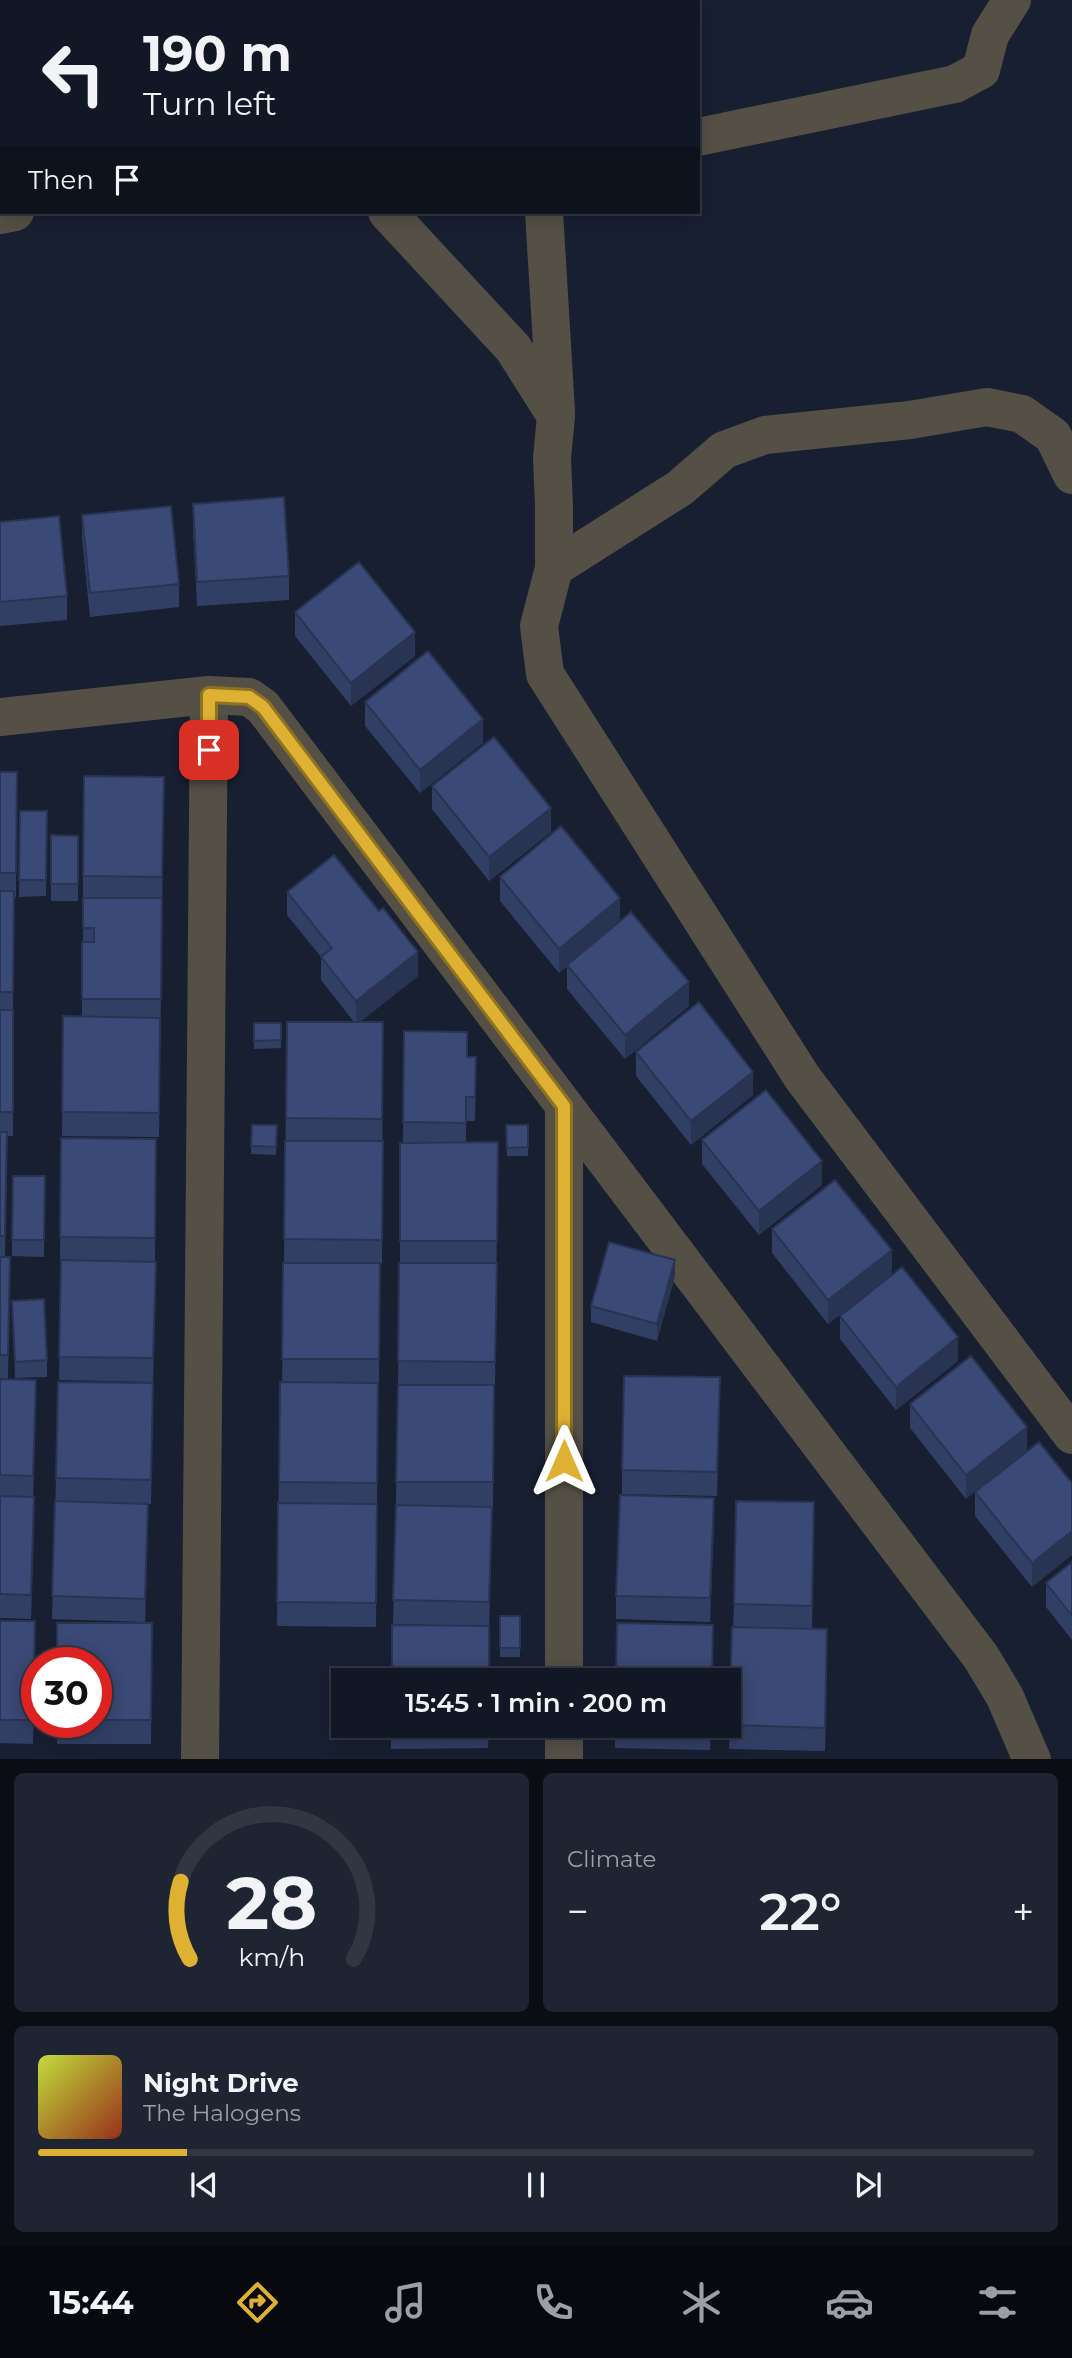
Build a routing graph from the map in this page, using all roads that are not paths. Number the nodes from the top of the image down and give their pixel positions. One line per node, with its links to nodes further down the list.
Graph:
1 (1012, 0): 2 (street)
2 (700, 137)
3 (389, 214): 5 (street)
4 (544, 214): 5 (street)
5 (556, 416): 7 (street)
6 (1072, 475): 7 (street)
7 (554, 568): 11 (street)
8 (209, 695): 9 (street); 10 (street); 14 (street)
9 (0, 717)
10 (564, 1106): 12 (street); 16 (street)
11 (1072, 1435)
12 (564, 1668)
13 (564, 1738): 15 (street)
14 (200, 1759)
15 (564, 1759)
16 (1032, 1759)

